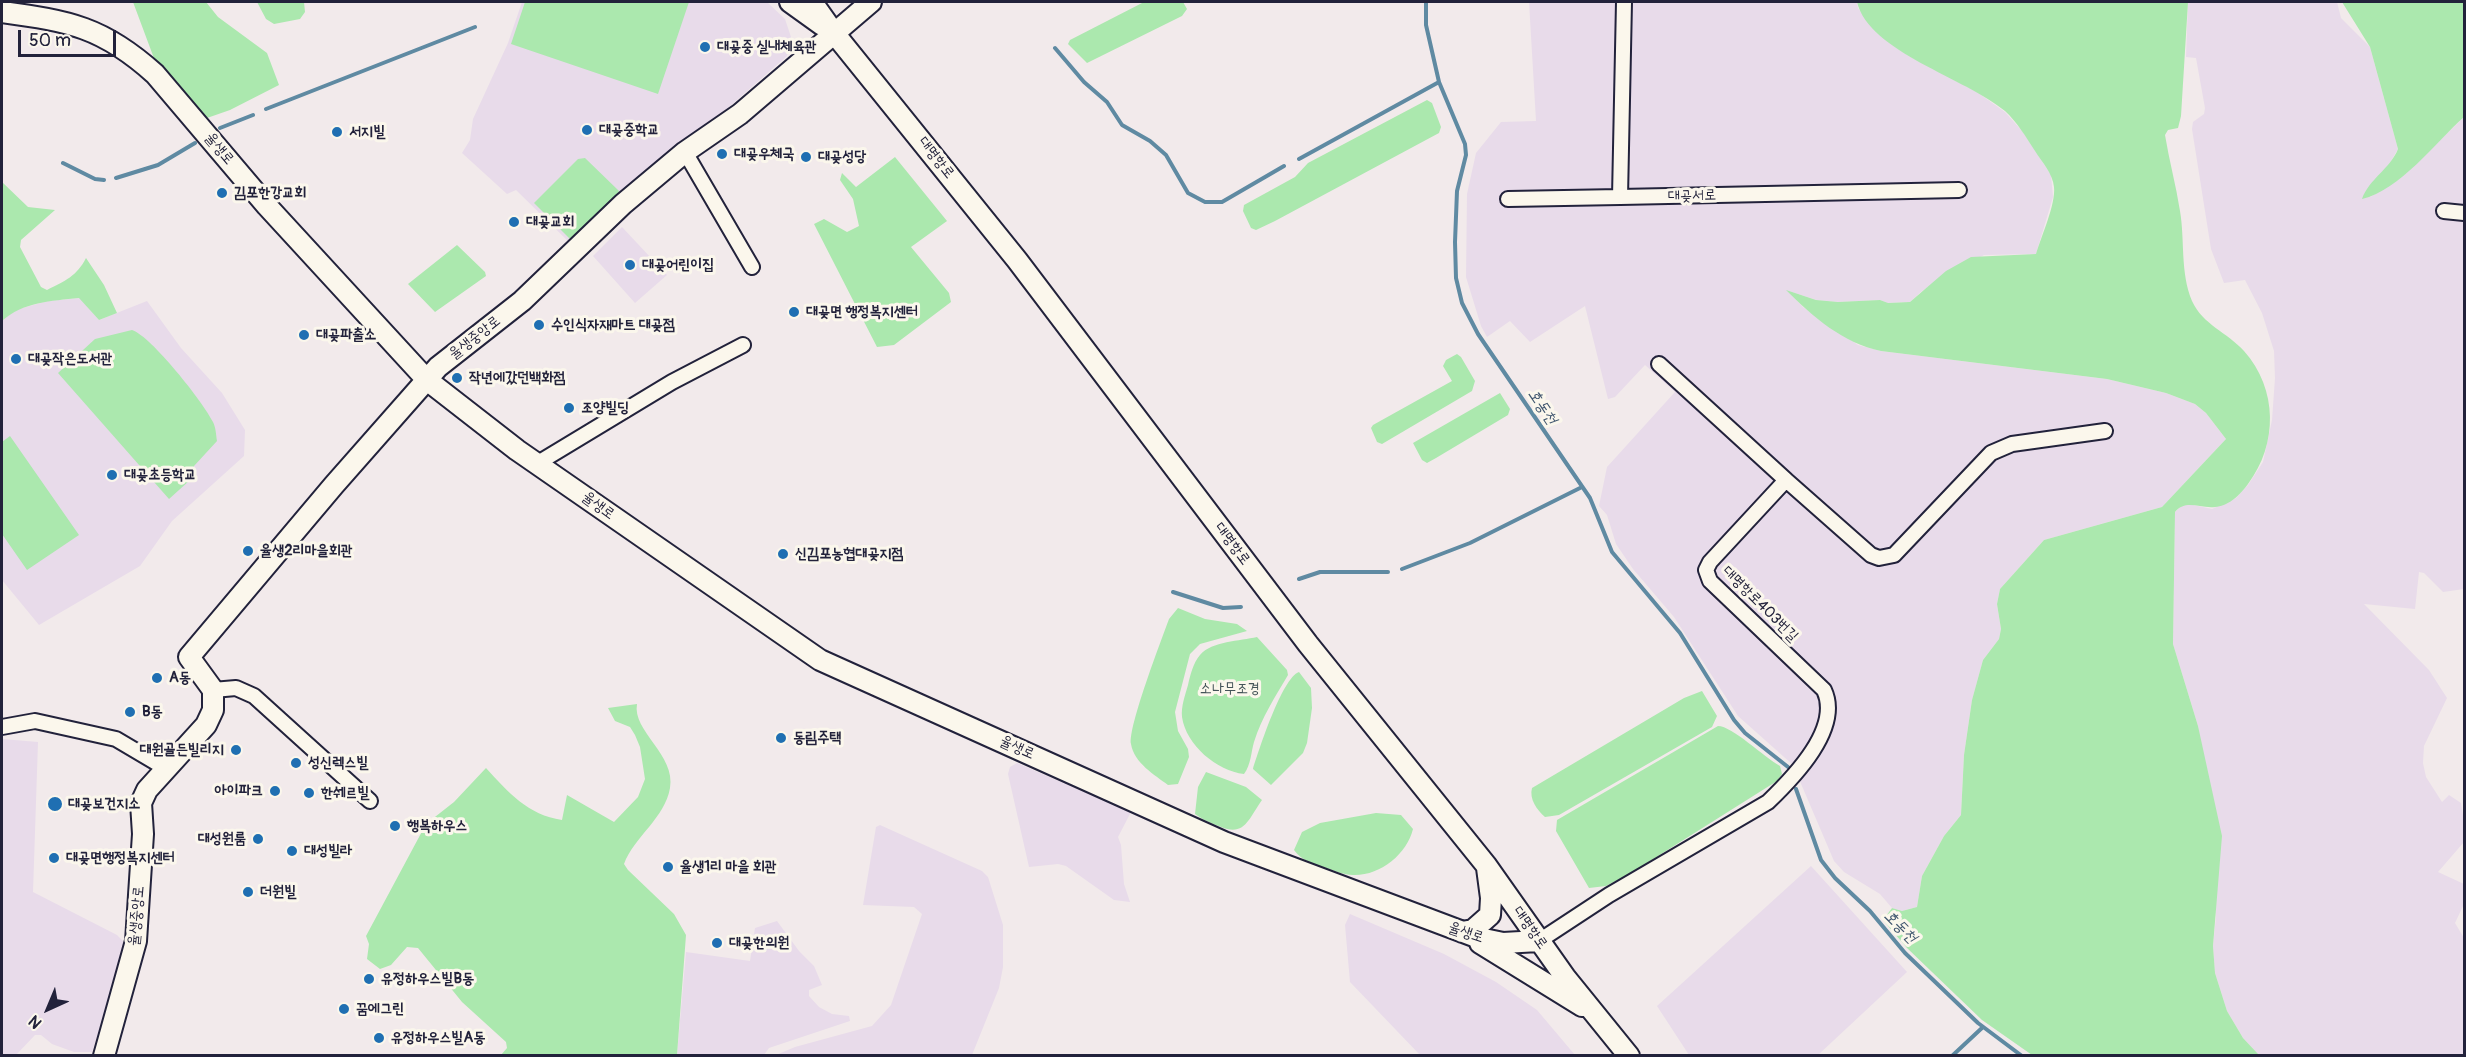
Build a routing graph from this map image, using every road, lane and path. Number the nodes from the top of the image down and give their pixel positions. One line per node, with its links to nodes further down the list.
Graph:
1 (790, 2): 6 (street, 대명항로)
2 (812, 2): 6 (street, 대명항로)
3 (871, 2): 6 (street)
4 (1624, 2): 9 (street)
5 (2, 12): 16 (street, 율생로)
6 (834, 33): 7 (street, 율생중앙로); 24 (street, 대명항로)
7 (685, 152): 13 (street); 16 (street, 율생중앙로)
8 (1959, 190): 9 (street, 대곶서로)
9 (1620, 197): 10 (street, 대곶서로)
10 (1508, 199)
11 (2444, 211): 12 (street)
12 (2464, 213)
13 (752, 267)
14 (743, 345): 18 (street)
15 (1659, 364): 19 (street)
16 (428, 380): 18 (street, 율생로); 20 (street, 율생중앙로)
17 (2105, 431): 19 (street)
18 (538, 464): 25 (street, 율생로)
19 (1786, 480): 26 (street, 대명항로403번길)
20 (213, 690): 22 (street, 율생중앙로); 23 (street)
21 (2, 727): 22 (street)
22 (165, 768): 28 (street, 율생중앙로)
23 (370, 801)
24 (1486, 865): 25 (street); 26 (street, 대명항로)
25 (1462, 932): 26 (street, 율생로); 27 (street)
26 (1539, 941): 27 (street, 대명항로)
27 (1598, 1017): 29 (street, 대명항로)
28 (104, 1056)
29 (1629, 1056)

